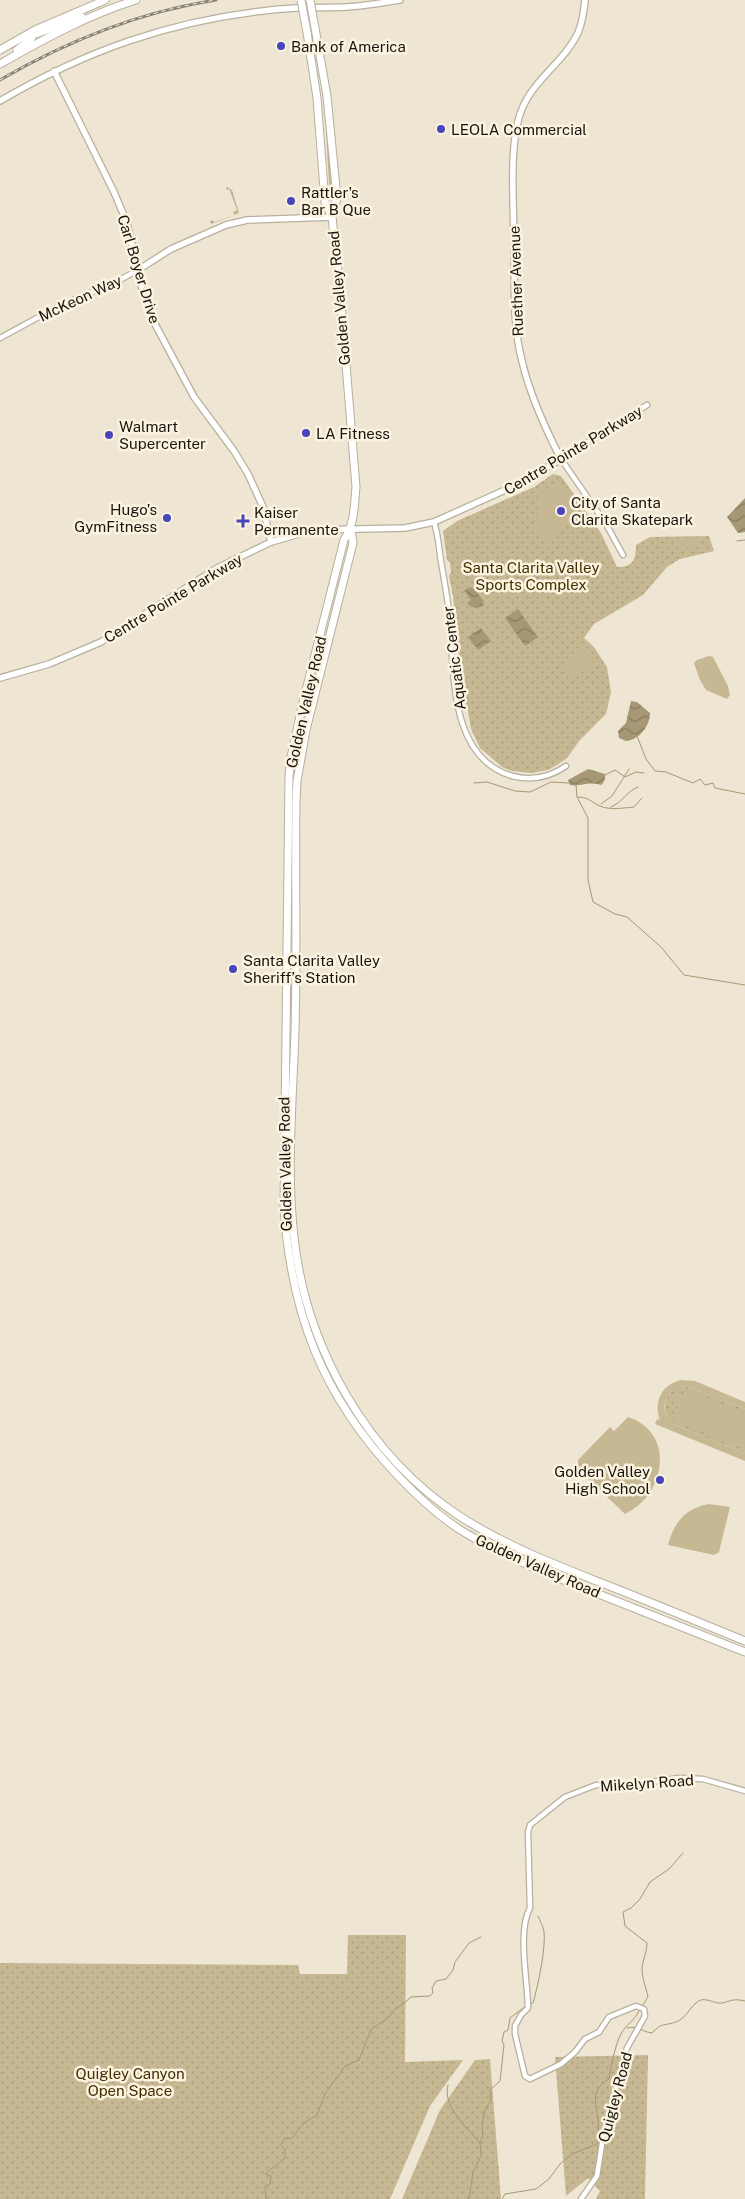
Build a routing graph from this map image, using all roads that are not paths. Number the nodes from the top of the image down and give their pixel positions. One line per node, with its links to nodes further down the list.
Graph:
1 (105, 0): 8 (main road)
2 (136, 0): 7 (main road)
3 (301, 0): 14 (main road, Golden Valley Road, bridge)
4 (310, 0): 14 (main road, Golden Valley Road, bridge)
5 (400, 0): 12 (street)
6 (585, 0): 18 (street, Ruether Avenue)
7 (103, 11): 8 (main road); 10 (main road)
8 (32, 33): 9 (main road); 10 (main road)
9 (0, 50)
10 (9, 59): 11 (main road)
11 (0, 64)
12 (54, 71): 13 (street); 15 (street, Carl Boyer Drive)
13 (0, 101)
14 (332, 217): 15 (street, McKeon Way); 20 (main road, Golden Valley Road)
15 (138, 270): 16 (street, McKeon Way); 21 (street, Carl Boyer Drive)
16 (0, 338)
17 (648, 405): 18 (street, Centre Pointe Parkway)
18 (561, 459): 19 (street, Centre Pointe Parkway); 22 (street, Ruether Avenue)
19 (434, 522): 20 (street, Centre Pointe Parkway); 24 (street, Aquatic Center)
20 (351, 529): 21 (street, Centre Pointe Parkway); 25 (main road, Golden Valley Road); 26 (main road, Golden Valley Road)
21 (271, 542): 23 (street, Centre Pointe Parkway)
22 (623, 555)
23 (0, 678)
24 (566, 766)
25 (745, 1641)
26 (745, 1652)
27 (745, 1791): 28 (street, Mikelyn Road)
28 (530, 1825): 29 (street, Quigley Road)
29 (580, 2199)

